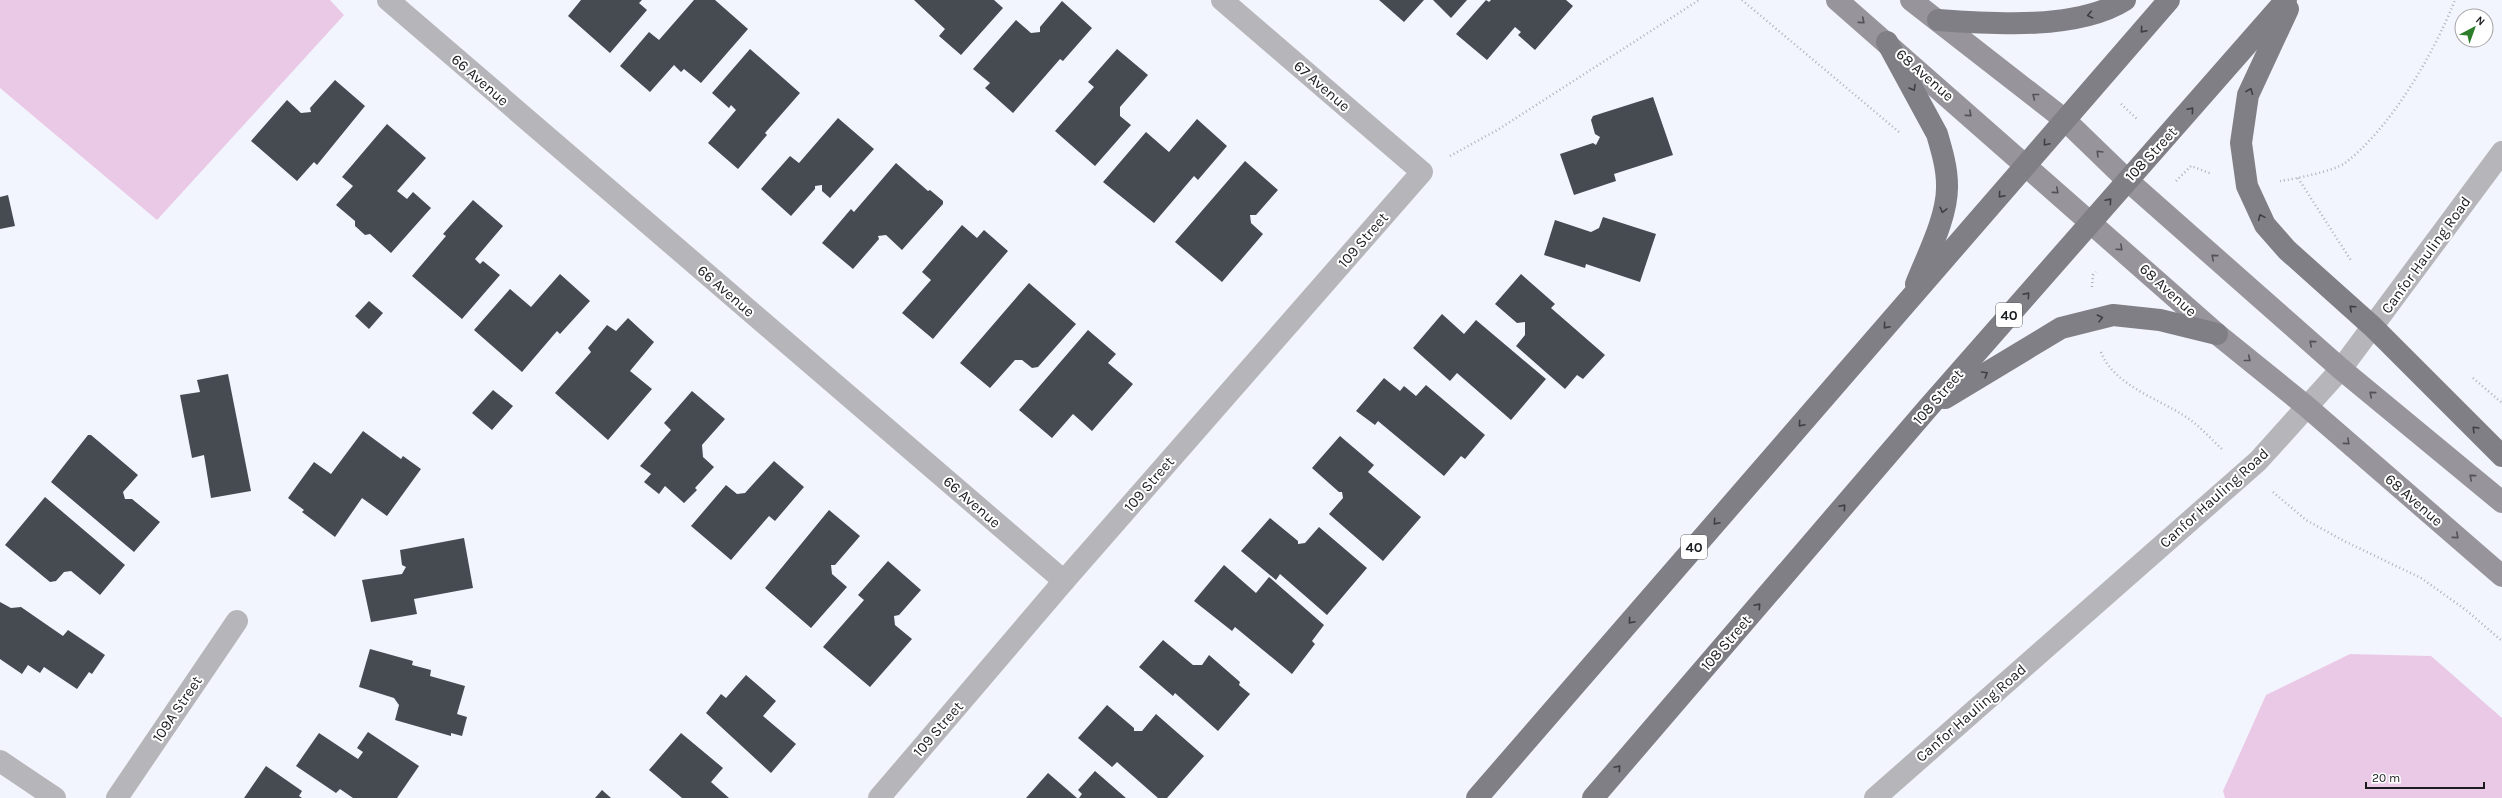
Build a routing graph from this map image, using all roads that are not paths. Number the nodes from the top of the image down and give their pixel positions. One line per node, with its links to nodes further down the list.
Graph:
1 (388, 0): 26 (street, 66 Avenue)
2 (1222, 0): 14 (street, 67 Avenue)
3 (1837, 0): 10 (main road, 68 Avenue, one-way to 10)
4 (1911, 0): 9 (main road)
5 (2125, 0): 9 (main road, one-way to 9)
6 (2169, 0): 11 (main road, 40, one-way to 11)
7 (2286, 0): 15 (main road, 108 Street / 40, one-way to 7)
8 (2292, 0): 18 (main road, one-way to 8)
9 (1938, 20): 11 (main road, one-way to 9)
10 (1887, 42): 13 (main road, 68 Avenue, one-way to 13); 17 (main road, one-way to 17)
11 (2065, 120): 13 (main road, 40, one-way to 13); 15 (main road, one-way to 11)
12 (2502, 152): 18 (street, Canfor Hauling Road)
13 (2026, 166): 16 (main road, 68 Avenue, one-way to 16); 17 (main road, 40, one-way to 17)
14 (1422, 172): 26 (street, 109 Street)
15 (2126, 180): 16 (main road, 108 Street / 40, one-way to 15); 20 (main road, one-way to 15)
16 (2091, 222): 19 (main road, 68 Avenue, one-way to 19); 22 (main road, 108 Street / 40, one-way to 16)
17 (1912, 296): 32 (main road, 40, one-way to 32)
18 (2373, 326): 20 (street, Canfor Hauling Road); 23 (main road, one-way to 18)
19 (2217, 334): 21 (main road, 68 Avenue, one-way to 21); 22 (main road, one-way to 19)
20 (2341, 369): 21 (street, Canfor Hauling Road); 24 (main road, one-way to 20)
21 (2306, 406): 25 (main road, 68 Avenue, one-way to 25); 34 (street, Canfor Hauling Road)
22 (1927, 409): 33 (main road, 108 Street / 40, one-way to 22)
23 (2502, 456)
24 (2502, 502)
25 (2502, 576)
26 (1064, 581): 31 (street, 109 Street)
27 (237, 621): 30 (street, 109A Street)
28 (0, 762): 29 (street)
29 (55, 798)
30 (117, 798)
31 (879, 798)
32 (1477, 798)
33 (1593, 798)
34 (1875, 798)

